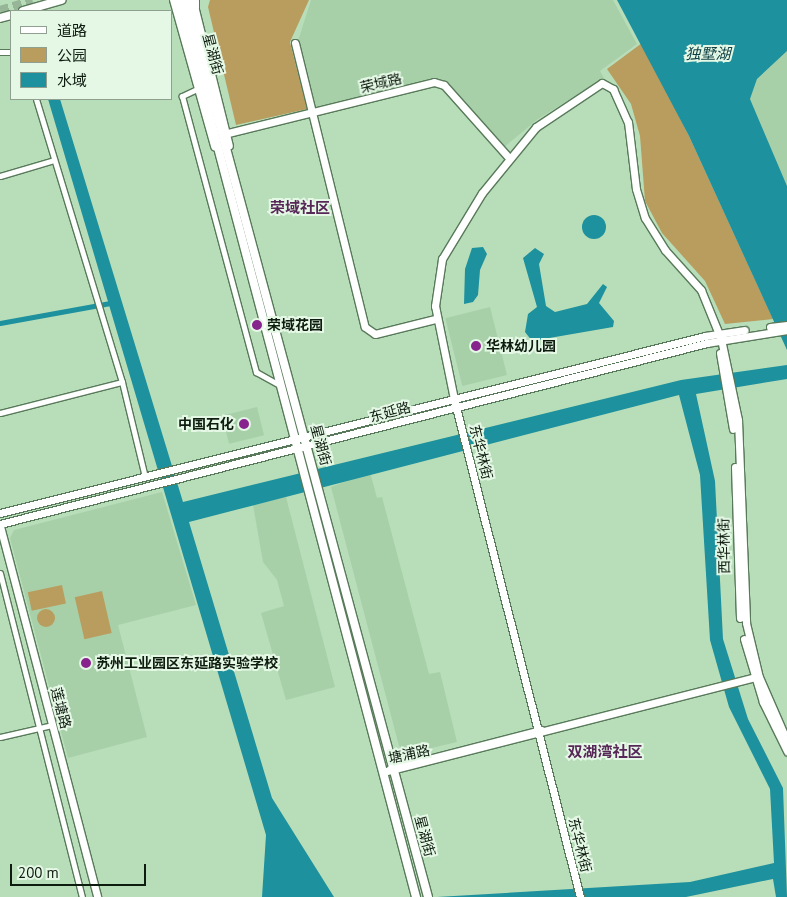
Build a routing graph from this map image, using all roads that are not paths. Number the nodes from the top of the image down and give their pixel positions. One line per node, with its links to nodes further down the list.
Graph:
1 (61, 0): 6 (main road)
2 (172, 0): 8 (main road)
3 (179, 0): 14 (main road, 星湖街)
4 (186, 0): 13 (main road, 星湖街)
5 (193, 2): 12 (main road)
6 (26, 10)
7 (295, 43): 11 (street)
8 (197, 89): 14 (main road); 24 (street)
9 (613, 89): 15 (street, 东华林街); 22 (street, 西华林街)
10 (36, 100): 16 (street)
11 (312, 112): 12 (street, 荣域路); 15 (street, 荣域路); 18 (street)
12 (228, 133): 13 (main road)
13 (230, 155): 28 (main road, 星湖街)
14 (220, 157): 24 (main road, 星湖街)
15 (509, 158): 18 (street, 东华林街)
16 (54, 160): 17 (street); 23 (street)
17 (0, 176)
18 (436, 319): 25 (street, 东华林街)
19 (787, 325): 20 (street, 东延路)
20 (770, 329): 21 (street, 东延路); 22 (street, 东延路)
21 (787, 330)
22 (719, 338): 25 (street, 东延路); 26 (street, 东延路); 36 (street, 西华林街)
23 (122, 382): 27 (street); 32 (street)
24 (279, 385): 29 (main road, 星湖街)
25 (454, 399): 26 (street, 东华林街); 28 (street, 东延路)
26 (456, 408): 30 (street, 东延路); 39 (street, 东华林街)
27 (0, 413)
28 (305, 436): 29 (street, 东延路); 30 (main road, 星湖街)
29 (293, 440): 31 (main road, 星湖街); 32 (street, 东延路)
30 (308, 446): 31 (street, 东延路); 43 (main road, 星湖街)
31 (296, 449): 34 (street, 东延路); 44 (main road, 星湖街)
32 (145, 477): 33 (street, 东延路)
33 (0, 514)
34 (0, 525): 37 (street, 莲塘路)
35 (0, 573): 38 (street)
36 (756, 677): 39 (street, 塘浦路); 41 (street, 西华林街); 42 (street, 西华林街)
37 (52, 725): 38 (street); 46 (street, 莲塘路)
38 (40, 728): 40 (street); 45 (street)
39 (539, 732): 43 (street, 塘浦路); 49 (street, 东华林街)
40 (0, 738)
41 (787, 741)
42 (787, 751)
43 (394, 769): 44 (street, 塘浦路); 48 (main road, 星湖街)
44 (383, 772): 47 (main road, 星湖街)
45 (82, 897)
46 (97, 897)
47 (416, 897)
48 (428, 897)
49 (580, 897)

